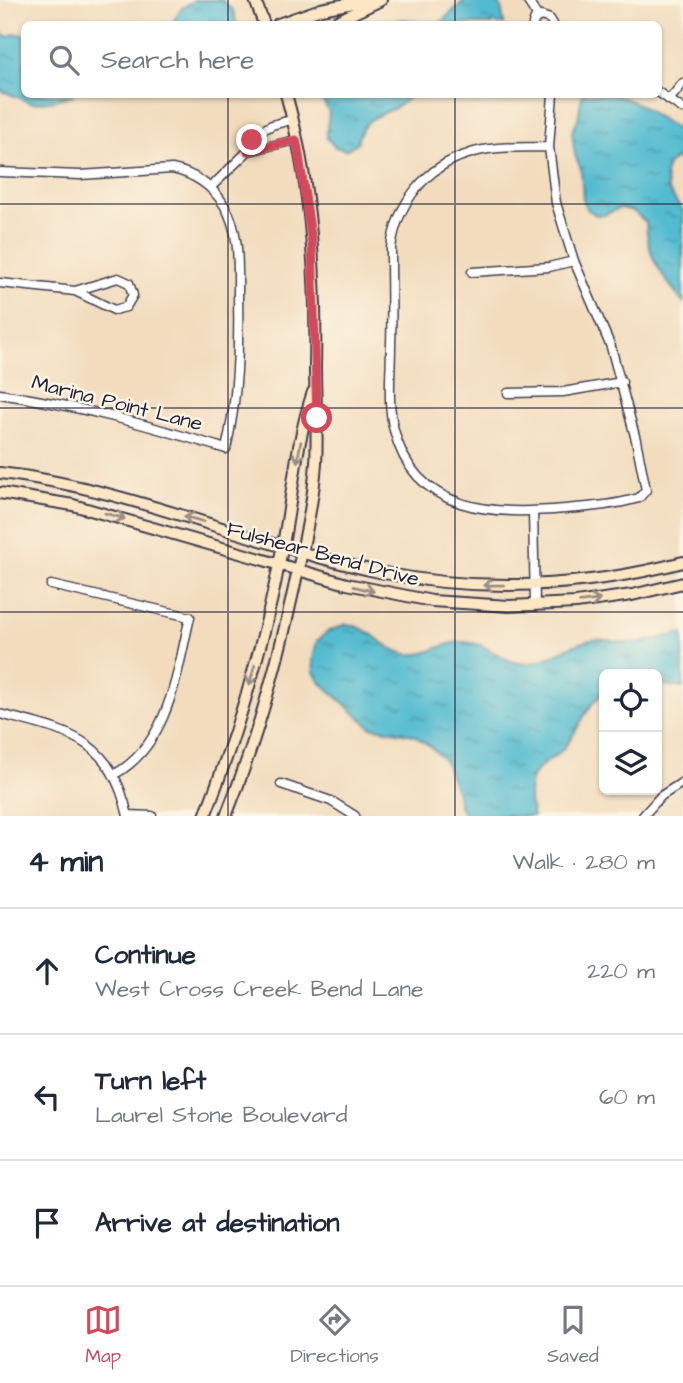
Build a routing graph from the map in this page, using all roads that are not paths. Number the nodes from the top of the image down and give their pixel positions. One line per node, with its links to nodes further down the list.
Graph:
1 (255, 0): 5 (main road)
2 (369, 0): 6 (main road)
3 (381, 0): 7 (main road)
4 (527, 0): 8 (street)
5 (263, 21)
6 (287, 21)
7 (337, 21)
8 (536, 21): 9 (street)
9 (551, 21)
10 (683, 83): 14 (street)
11 (662, 94): 14 (street)
12 (287, 98): 16 (main road)
13 (553, 98): 18 (street)
14 (669, 100): 15 (street)
15 (683, 109)
16 (291, 120): 17 (main road); 19 (street)
17 (296, 140): 19 (street); 27 (main road)
18 (549, 147): 22 (street); 34 (street)
19 (248, 151): 21 (street)
20 (0, 172): 21 (street)
21 (210, 188): 29 (street, Marina Point Lane)
22 (574, 261): 23 (street); 26 (street)
23 (472, 272)
24 (0, 283): 25 (street)
25 (75, 291): 25 (street)
26 (622, 382): 28 (street); 34 (street)
27 (315, 386): 35 (main road, one-way to 35); 36 (main road)
28 (508, 393)
29 (0, 394)
30 (0, 473): 31 (main road, Fulshear Bend Drive)
31 (76, 486): 33 (main road); 35 (main road, Fulshear Bend Drive, one-way to 31)
32 (0, 493): 33 (main road, Fulshear Bend Drive)
33 (73, 505): 38 (main road, Fulshear Bend Drive, one-way to 38)
34 (533, 512): 42 (street)
35 (283, 545): 36 (main road, Fulshear Bend Drive); 38 (main road)
36 (302, 551): 39 (main road); 42 (main road, Fulshear Bend Drive, one-way to 36)
37 (683, 562): 42 (main road, Fulshear Bend Drive)
38 (279, 564): 39 (main road, Fulshear Bend Drive); 50 (main road, one-way to 50)
39 (298, 570): 43 (main road, Fulshear Bend Drive, one-way to 43); 51 (main road)
40 (683, 583): 43 (main road, Fulshear Bend Drive, one-way to 40)
41 (51, 585): 45 (street)
42 (535, 585): 43 (street)
43 (535, 605)
44 (0, 714): 45 (street)
45 (114, 774): 48 (street)
46 (683, 782): 53 (street)
47 (281, 784): 52 (street)
48 (128, 815): 49 (street)
49 (152, 816)
50 (205, 816)
51 (226, 816)
52 (355, 816)
53 (643, 816)

